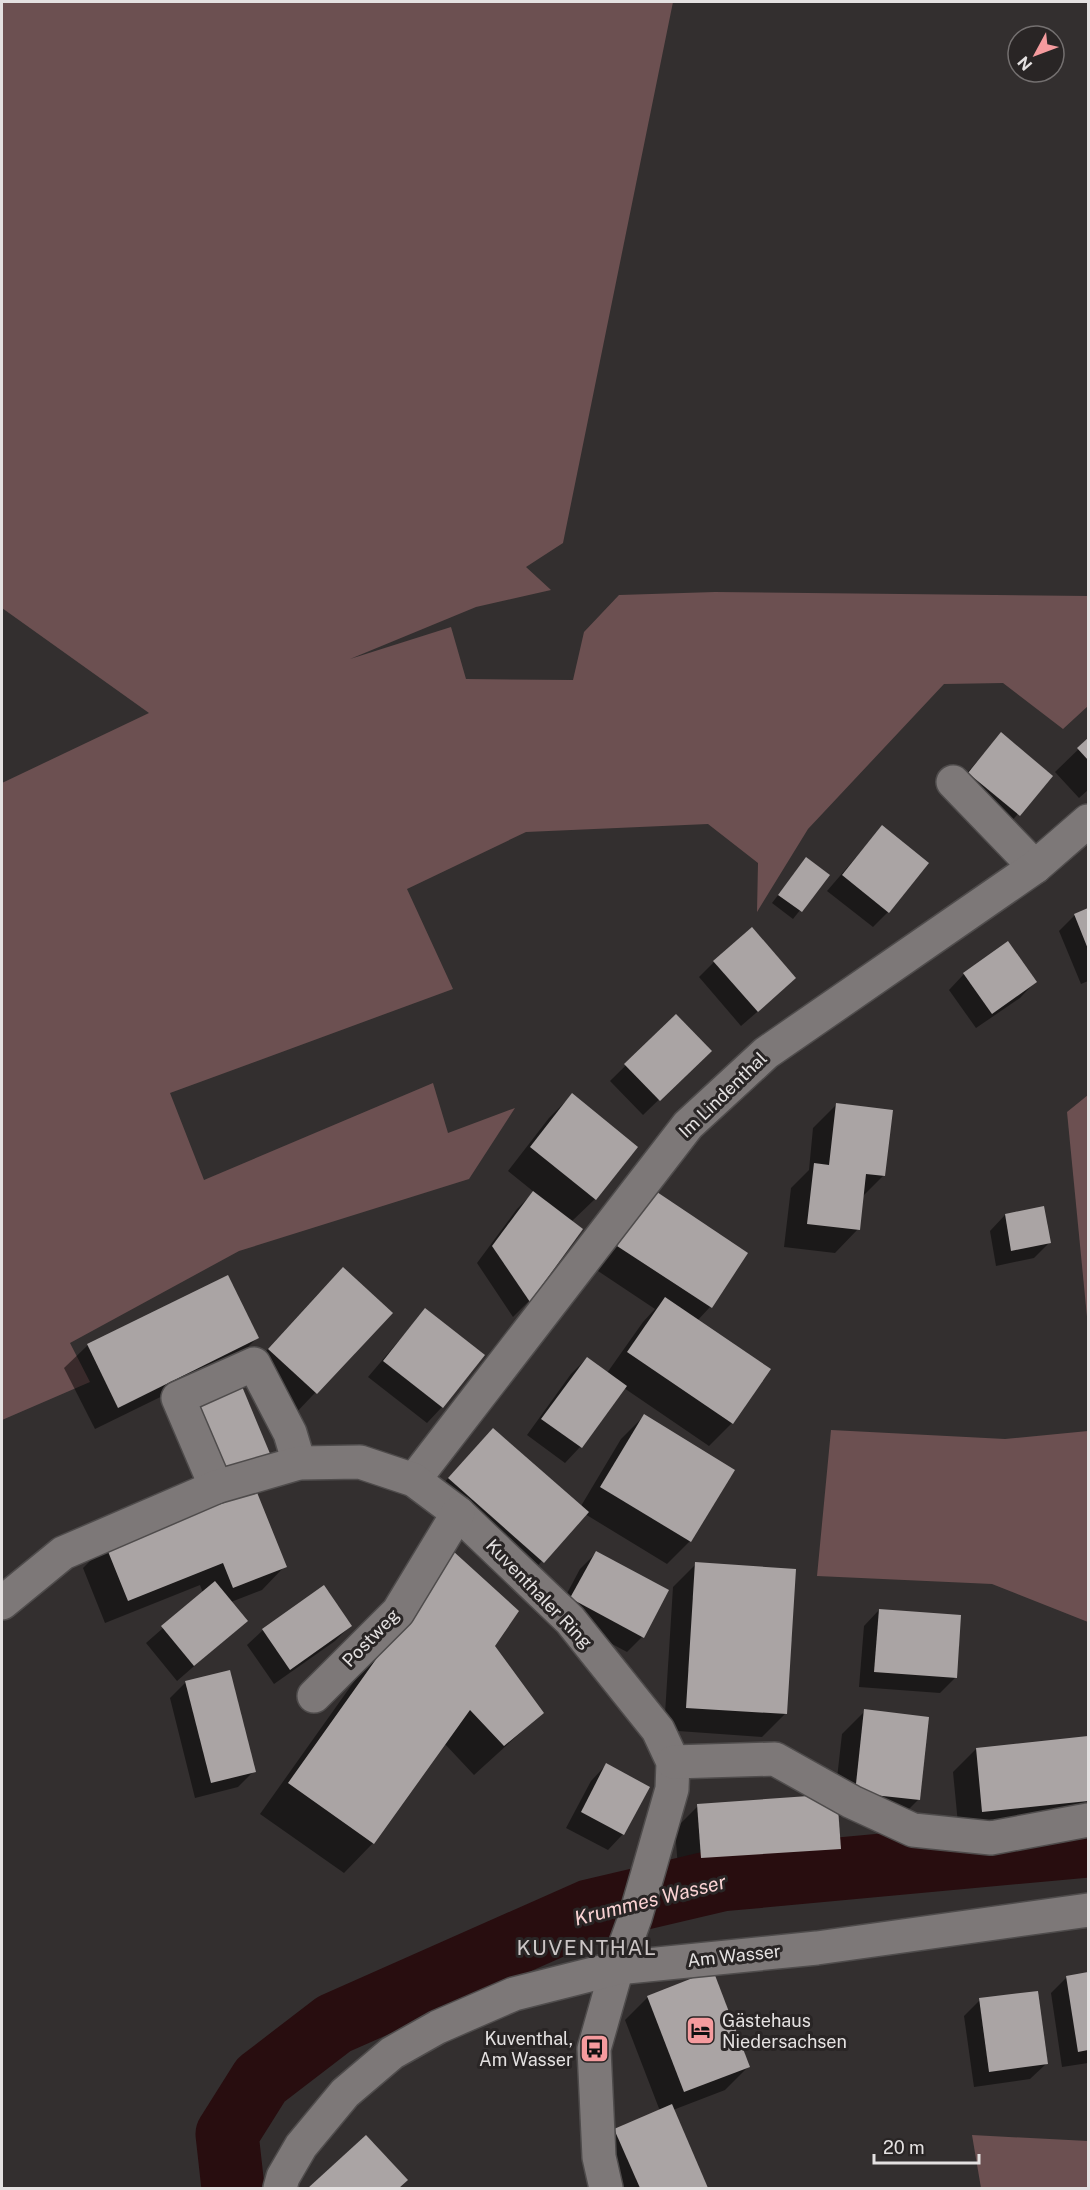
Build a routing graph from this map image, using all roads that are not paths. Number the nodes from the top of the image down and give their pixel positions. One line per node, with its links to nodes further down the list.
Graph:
1 (953, 782): 3 (street)
2 (1089, 821): 3 (street, Im Lindenthal)
3 (1035, 867): 5 (street, Im Lindenthal)
4 (299, 1463): 5 (street, Kuventhaler Ring); 6 (street, Kuventhaler Ring); 6 (street)
5 (414, 1480): 7 (street, Kuventhaler Ring)
6 (216, 1487): 8 (street, Kuventhaler Ring)
7 (458, 1513): 9 (street, Postweg); 10 (street, Kuventhaler Ring)
8 (2, 1603)
9 (314, 1696)
10 (673, 1762): 11 (street); 13 (street, Kuventhaler Ring)
11 (1089, 1820)
12 (1089, 1910): 13 (street, Am Wasser)
13 (617, 1968): 14 (street, Am Wasser); 15 (street, Kuventhaler Ring)
14 (280, 2188)
15 (606, 2188)

